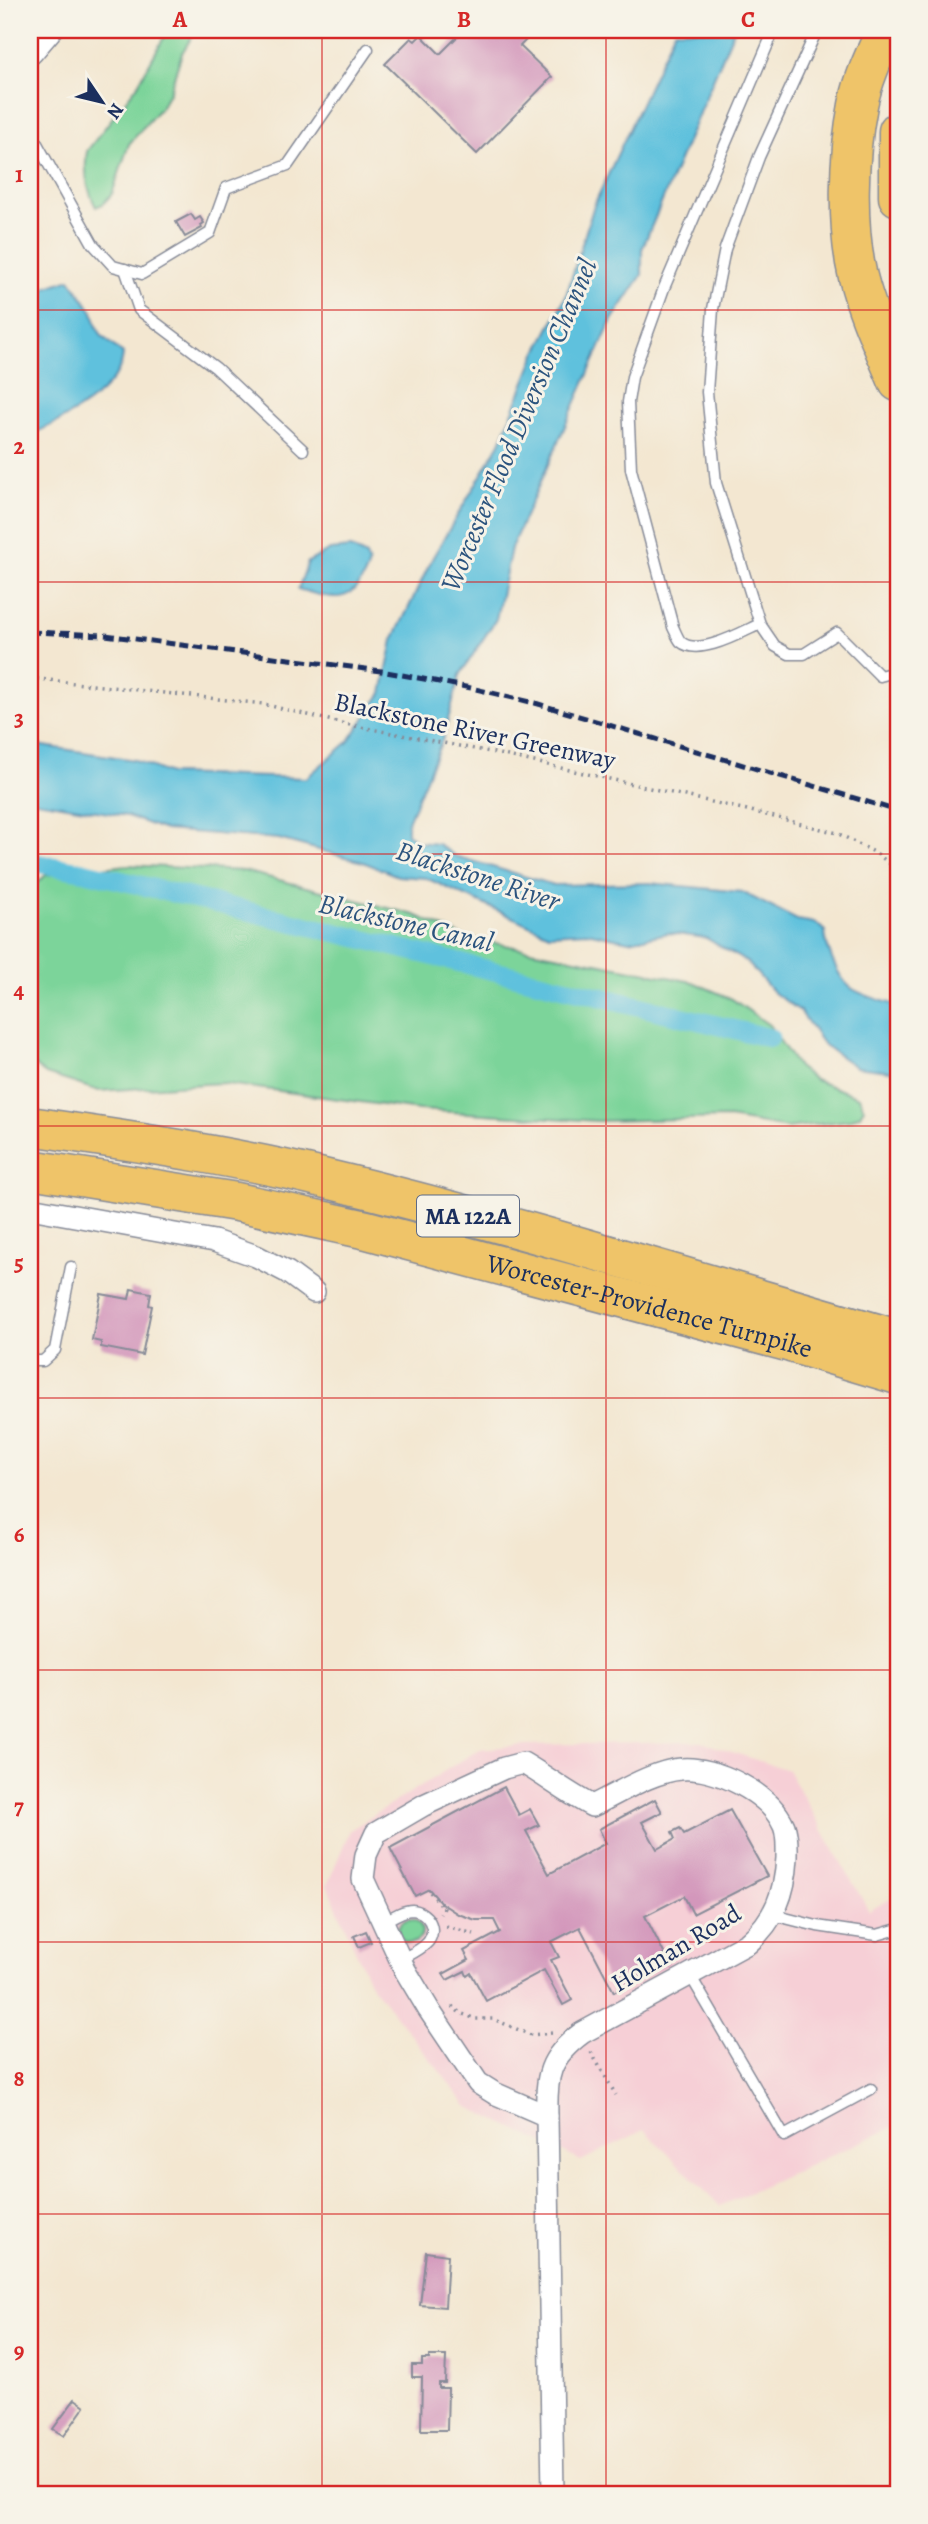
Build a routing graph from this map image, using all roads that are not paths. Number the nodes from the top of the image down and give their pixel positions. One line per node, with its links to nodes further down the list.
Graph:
1 (48, 30): 6 (street)
2 (774, 30): 13 (lane)
3 (817, 30): 13 (lane)
4 (886, 30): 11 (highway)
5 (368, 49): 10 (lane)
6 (30, 51)
7 (30, 131): 10 (lane)
8 (898, 131): 9 (highway)
9 (898, 197)
10 (125, 269): 12 (lane)
11 (898, 382)
12 (303, 450)
13 (760, 624): 14 (lane)
14 (898, 671)
15 (30, 1126): 18 (highway, Worcester-Providence Turnpike / MA 122A)
16 (30, 1169): 24 (highway, Worcester-Providence Turnpike / MA 122A)
17 (30, 1211): 20 (street)
18 (642, 1263): 21 (highway); 22 (highway, Worcester-Providence Turnpike / MA 122A)
19 (71, 1267): 23 (lane)
20 (313, 1292)
21 (898, 1317)
22 (898, 1339)
23 (30, 1361)
24 (898, 1375)
25 (773, 1915): 26 (street, Holman Road); 27 (lane); 29 (street, Holman Road)
26 (382, 1923): 28 (street, Holman Road); 28 (lane)
27 (898, 1929)
28 (400, 1960): 31 (street, Holman Road)
29 (690, 1975): 30 (lane); 31 (street, Holman Road)
30 (871, 2089)
31 (547, 2116): 32 (street, Holman Road)
32 (553, 2494)

